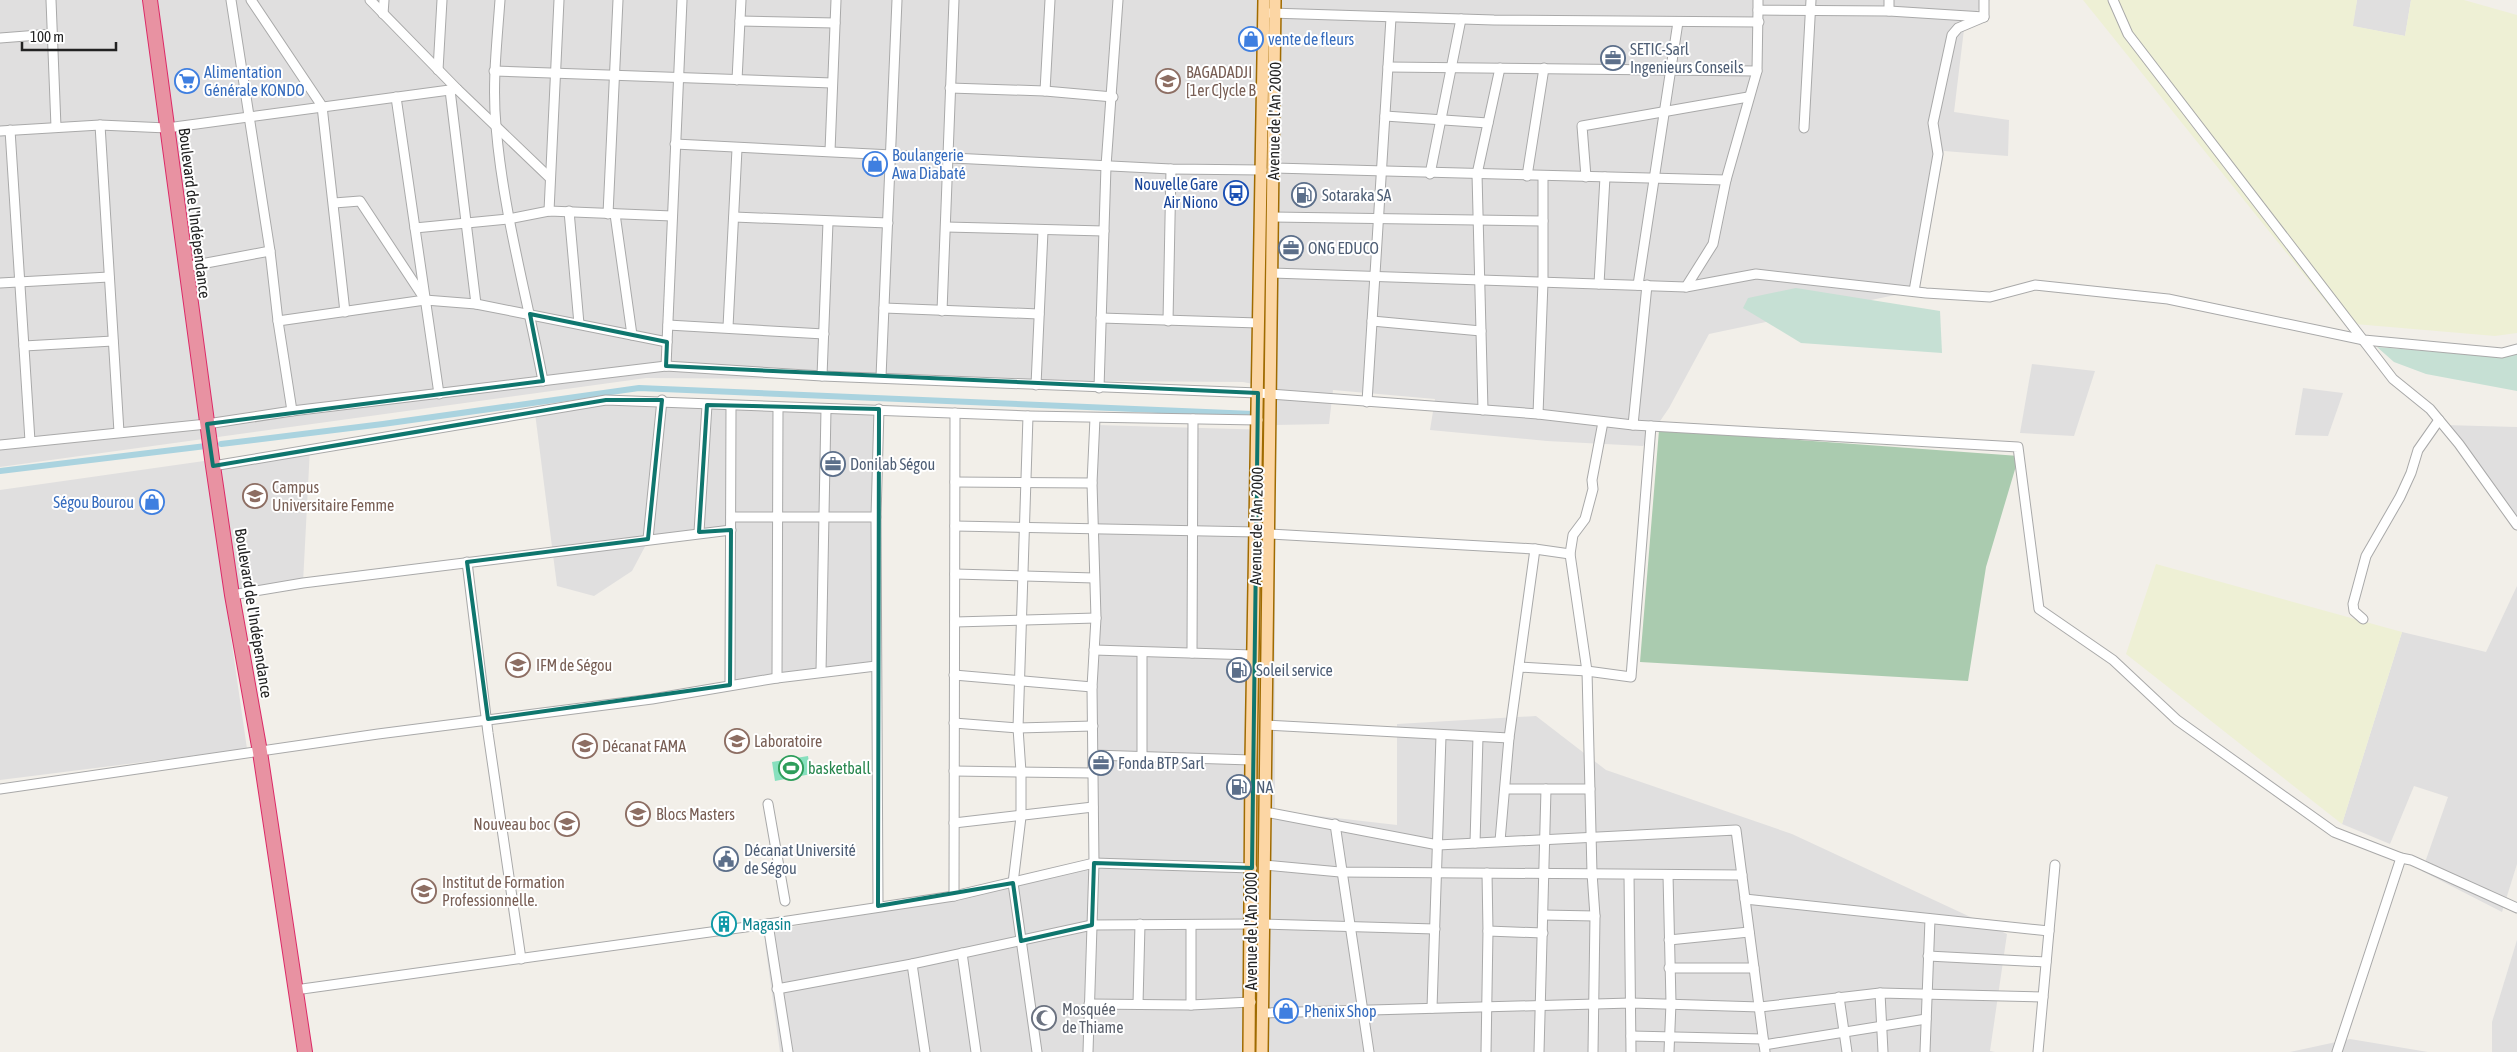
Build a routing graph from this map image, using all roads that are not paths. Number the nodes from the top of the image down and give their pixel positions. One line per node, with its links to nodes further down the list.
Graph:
1 (51, 0): 37 (street)
2 (150, 0): 67 (highway, Boulevard de l'Indépendance)
3 (231, 0): 60 (street)
4 (250, 0): 58 (street)
5 (370, 0): 29 (street)
6 (384, 0): 29 (street)
7 (442, 0): 43 (street)
8 (500, 0): 45 (street)
9 (558, 0): 47 (street)
10 (618, 0): 48 (street)
11 (682, 0): 49 (street)
12 (741, 0): 33 (street)
13 (836, 0): 36 (street)
14 (897, 0): 74 (street)
15 (954, 0): 52 (street)
16 (1050, 0): 54 (street)
17 (1118, 0): 56 (street)
18 (1264, 0): 28 (main road, Avenue de l'An 2000)
19 (1275, 0): 28 (main road, Avenue de l'An 2000)
20 (1758, 0): 25 (street)
21 (1811, 0): 26 (street)
22 (1889, 0): 27 (street)
23 (1984, 0): 30 (street)
24 (2113, 0): 139 (street)
25 (1758, 10): 26 (street); 35 (street)
26 (1811, 10): 27 (street); 68 (street)
27 (1889, 11): 30 (street)
28 (1269, 13): 31 (street); 77 (main road, Avenue de l'An 2000); 79 (main road, Avenue de l'An 2000)
29 (383, 14): 43 (street)
30 (1984, 17): 120 (street)
31 (1391, 18): 32 (street); 39 (street)
32 (1462, 20): 34 (street); 40 (street)
33 (740, 21): 36 (street); 50 (street)
34 (1678, 22): 35 (street); 44 (street)
35 (1759, 22): 46 (street)
36 (835, 23): 51 (street)
37 (52, 34): 38 (street); 66 (street)
38 (0, 38)
39 (1388, 67): 40 (street); 61 (street)
40 (1452, 67): 41 (street); 62 (street)
41 (1500, 68): 42 (street); 63 (street)
42 (1544, 68): 44 (street); 83 (street)
43 (438, 70): 53 (street)
44 (1670, 70): 46 (street); 59 (street)
45 (494, 71): 47 (street); 65 (street)
46 (1757, 71): 57 (street)
47 (555, 72): 48 (street); 87 (street)
48 (615, 74): 49 (street); 93 (street)
49 (678, 77): 50 (street); 71 (street)
50 (737, 80): 51 (street)
51 (832, 83): 73 (street)
52 (950, 88): 54 (street); 75 (street)
53 (453, 89): 55 (street); 65 (street); 102 (street)
54 (1045, 91): 56 (street)
55 (396, 97): 58 (street); 105 (street)
56 (1113, 97): 76 (street)
57 (1748, 97): 59 (street); 89 (street)
58 (322, 106): 60 (street); 90 (street)
59 (1664, 110): 85 (street); 88 (street)
60 (248, 115): 67 (street); 108 (street)
61 (1385, 116): 62 (street); 80 (street)
62 (1441, 120): 63 (street); 81 (street)
63 (1488, 123): 82 (street)
64 (100, 125): 66 (street); 67 (street); 112 (street)
65 (496, 125): 87 (street); 98 (street)
66 (56, 127): 69 (street)
67 (167, 128): 109 (highway, Boulevard de l'Indépendance)
68 (1804, 128)
69 (10, 130): 70 (street); 114 (street)
70 (0, 131)
71 (676, 144): 72 (street); 94 (street)
72 (737, 149): 73 (street); 95 (street)
73 (830, 151): 74 (street)
74 (890, 155): 75 (street); 103 (street)
75 (948, 158): 76 (street); 104 (street)
76 (1106, 166): 78 (street); 107 (street)
77 (1274, 168): 80 (street); 96 (main road, Avenue de l'An 2000)
78 (1170, 169): 79 (street); 131 (street)
79 (1262, 170): 132 (main road, Avenue de l'An 2000)
80 (1381, 172): 81 (street); 97 (street)
81 (1430, 174): 82 (street)
82 (1477, 174): 83 (street); 99 (street)
83 (1527, 176): 84 (street)
84 (1544, 176): 85 (street); 100 (street)
85 (1586, 177): 86 (street)
86 (1605, 177): 88 (street); 117 (street)
87 (550, 178): 92 (street)
88 (1653, 179): 89 (street); 118 (street)
89 (1726, 180): 119 (street)
90 (334, 203): 121 (street); 125 (street)
91 (569, 211): 92 (street); 93 (street); 133 (street)
92 (549, 212): 98 (street)
93 (611, 214): 94 (street); 138 (street)
94 (672, 216): 134 (street)
95 (734, 217): 101 (street); 135 (street)
96 (1273, 217): 97 (street); 110 (main road, Avenue de l'An 2000)
97 (1378, 218): 99 (street); 111 (street)
98 (508, 219): 102 (street); 126 (street)
99 (1479, 220): 100 (street); 113 (street)
100 (1543, 221): 115 (street)
101 (828, 222): 103 (street); 137 (street)
102 (466, 223): 105 (street); 122 (street)
103 (888, 223): 123 (street)
104 (946, 227): 106 (street); 124 (street)
105 (415, 228): 121 (street)
106 (1043, 231): 107 (street); 127 (street)
107 (1104, 231): 128 (street)
108 (270, 251): 109 (street); 129 (street)
109 (185, 267): 170 (highway, Boulevard de l'Indépendance)
110 (1272, 273): 111 (street); 152 (main road, Avenue de l'An 2000)
111 (1375, 276): 113 (street); 130 (street)
112 (110, 277): 114 (street); 140 (street)
113 (1481, 280): 115 (street); 136 (street)
114 (21, 282): 116 (street); 142 (street)
115 (1543, 282): 117 (street); 163 (street)
116 (0, 284)
117 (1599, 284): 118 (street)
118 (1643, 285): 119 (street); 171 (street)
119 (1686, 286): 120 (street)
120 (1914, 292): 139 (street)
121 (425, 300): 122 (street); 125 (street); 151 (street)
122 (476, 304): 126 (street)
123 (884, 308): 124 (street); 146 (street)
124 (942, 311): 127 (street)
125 (345, 312): 129 (street)
126 (530, 314): 133 (street); 147 (street)
127 (1039, 314): 148 (street)
128 (1101, 318): 131 (street); 149 (street)
129 (278, 321): 161 (street)
130 (1372, 321): 136 (street); 154 (street)
131 (1168, 322): 132 (street)
132 (1258, 323): 150 (main road, Avenue de l'An 2000)
133 (579, 324): 138 (street)
134 (668, 325): 135 (street); 141 (street)
135 (728, 327): 137 (street)
136 (1481, 331): 160 (street)
137 (824, 334): 145 (street)
138 (632, 335): 141 (street)
139 (2364, 340): 143 (street); 168 (street)
140 (114, 341): 142 (street); 173 (street)
141 (667, 342): 144 (street)
142 (24, 346): 174 (street)
143 (2517, 349)
144 (666, 366): 145 (street); 147 (street)
145 (822, 376): 146 (street)
146 (881, 377): 148 (street)
147 (543, 381): 151 (street)
148 (1036, 385): 149 (street)
149 (1099, 388): 150 (street)
150 (1258, 393): 152 (street); 167 (main road, Avenue de l'An 2000)
151 (439, 394): 161 (street)
152 (1271, 394): 154 (street); 192 (main road, Avenue de l'An 2000)
153 (662, 400): 155 (street); 176 (street); 193 (street)
154 (1367, 402): 160 (street)
155 (707, 405): 156 (street); 190 (street)
156 (731, 406): 157 (street); 182 (street)
157 (778, 408): 158 (street); 180 (street)
158 (826, 408): 159 (street); 181 (street)
159 (879, 409): 162 (street); 183 (street)
160 (1483, 410): 163 (street)
161 (292, 411): 170 (street)
162 (955, 413): 164 (street); 177 (street)
163 (1538, 414): 169 (street)
164 (1028, 416): 165 (street); 178 (street)
165 (1095, 418): 166 (street); 179 (street)
166 (1193, 419): 167 (street); 189 (street)
167 (1258, 420): 191 (main road, Avenue de l'An 2000)
168 (2439, 420): 184 (street); 202 (street)
169 (1603, 422): 171 (street); 195 (street)
170 (207, 424): 173 (street); 176 (highway, Boulevard de l'Indépendance)
171 (1633, 425): 172 (street)
172 (1651, 426): 211 (street); 248 (street)
173 (119, 432): 174 (street)
174 (30, 441): 175 (street)
175 (0, 445)
176 (213, 466): 200 (highway, Boulevard de l'Indépendance)
177 (955, 482): 178 (street); 185 (street)
178 (1026, 482): 179 (street); 186 (street)
179 (1092, 483): 187 (street)
180 (777, 516): 181 (street); 182 (street); 214 (street)
181 (824, 516): 183 (street); 212 (street)
182 (731, 517): 188 (street)
183 (876, 517): 209 (street)
184 (2517, 525)
185 (955, 526): 186 (street); 197 (street)
186 (1024, 528): 187 (street); 198 (street)
187 (1094, 529): 189 (street); 199 (street)
188 (731, 530): 190 (street); 216 (street)
189 (1192, 530): 191 (street); 207 (street)
190 (698, 532): 193 (street)
191 (1256, 532): 208 (main road, Avenue de l'An 2000)
192 (1269, 534): 194 (street); 220 (main road, Avenue de l'An 2000)
193 (648, 538): 196 (street)
194 (1534, 549): 195 (street); 210 (street)
195 (1570, 554): 211 (street)
196 (467, 562): 200 (street); 218 (street)
197 (955, 574): 198 (street); 204 (street)
198 (1023, 576): 199 (street); 203 (street)
199 (1094, 578): 201 (street)
200 (232, 595): 226 (highway, Boulevard de l'Indépendance)
201 (1096, 618): 203 (street); 205 (street)
202 (2363, 619)
203 (1021, 620): 204 (street); 215 (street)
204 (955, 622): 213 (street)
205 (1094, 650): 206 (street); 217 (street)
206 (1142, 652): 207 (street); 228 (street)
207 (1192, 653): 208 (street)
208 (1253, 655): 229 (main road, Avenue de l'An 2000)
209 (876, 666): 212 (street); 265 (street)
210 (1519, 667): 211 (street); 225 (street)
211 (1586, 671): 235 (street)
212 (821, 672): 214 (street)
213 (954, 675): 215 (street); 219 (street)
214 (777, 678): 216 (street)
215 (1019, 681): 217 (street); 222 (street)
216 (730, 685): 218 (street)
217 (1092, 687): 221 (street)
218 (488, 719): 226 (street); 286 (street)
219 (954, 723): 222 (street); 230 (street)
220 (1266, 725): 223 (street); 239 (main road, Avenue de l'An 2000)
221 (1092, 726): 222 (street); 227 (street)
222 (1018, 728): 231 (street)
223 (1441, 736): 224 (street); 247 (street)
224 (1478, 738): 225 (street); 246 (street)
225 (1510, 738): 233 (street)
226 (260, 752): 236 (street); 292 (highway, Boulevard de l'Indépendance)
227 (1093, 755): 228 (street); 232 (street)
228 (1142, 756): 229 (street)
229 (1251, 760): 252 (main road, Avenue de l'An 2000)
230 (954, 771): 231 (street); 241 (street)
231 (1021, 772): 232 (street); 240 (street)
232 (1093, 773): 238 (street)
233 (1505, 789): 234 (street); 245 (street)
234 (1546, 789): 235 (street); 244 (street)
235 (1590, 789): 243 (street)
236 (0, 790)
237 (768, 804): 264 (street)
238 (1093, 807): 240 (street); 249 (street)
239 (1265, 812): 242 (street); 250 (main road, Avenue de l'An 2000)
240 (1021, 817): 241 (street); 261 (street)
241 (954, 823): 262 (street)
242 (1335, 824): 247 (street); 253 (street)
243 (1592, 836): 244 (street); 257 (street); 260 (street)
244 (1545, 839): 245 (street); 256 (street)
245 (1500, 841): 246 (street)
246 (1475, 843): 247 (street)
247 (1438, 845): 254 (street)
248 (2401, 858): 266 (street); 334 (street)
249 (1094, 862): 252 (street); 261 (street); 275 (street)
250 (1264, 865): 253 (street); 274 (main road, Avenue de l'An 2000)
251 (2055, 865): 279 (street)
252 (1252, 868): 273 (main road, Avenue de l'An 2000)
253 (1340, 872): 254 (street); 276 (street)
254 (1435, 872): 255 (street); 277 (street)
255 (1486, 873): 256 (street); 278 (street)
256 (1542, 873): 257 (street); 267 (street)
257 (1592, 873): 258 (street); 268 (street)
258 (1629, 875): 259 (street); 298 (street)
259 (1668, 875): 260 (street); 282 (street)
260 (1742, 876): 263 (street)
261 (1013, 883): 262 (street); 283 (street)
262 (954, 896): 265 (street)
263 (1745, 899): 269 (street); 280 (street)
264 (785, 901)
265 (878, 906): 270 (street)
266 (2517, 908)
267 (1543, 915): 268 (street); 281 (street)
268 (1595, 916): 302 (street)
269 (1930, 919): 279 (street); 285 (street)
270 (768, 924): 286 (street); 291 (street)
271 (1140, 924): 272 (street); 275 (street); 301 (street)
272 (1191, 924): 273 (street); 303 (street)
273 (1251, 924): 297 (main road, Avenue de l'An 2000)
274 (1265, 924): 276 (street); 309 (main road, Avenue de l'An 2000)
275 (1092, 925): 283 (street); 300 (street)
276 (1350, 927): 277 (street); 308 (street)
277 (1435, 929): 307 (street)
278 (1488, 931): 281 (street); 305 (street)
279 (2049, 931): 287 (street)
280 (1749, 932): 282 (street); 290 (street)
281 (1543, 933): 304 (street)
282 (1669, 940): 289 (street)
283 (1021, 941): 284 (street); 320 (street)
284 (962, 953): 288 (street); 319 (street)
285 (1928, 956): 287 (street); 294 (street)
286 (521, 959): 292 (street)
287 (2046, 962): 296 (street)
288 (912, 964): 291 (street); 318 (street)
289 (1669, 968): 290 (street); 299 (street)
290 (1754, 968): 306 (street)
291 (777, 989): 317 (street)
292 (295, 990): 316 (highway, Boulevard de l'Indépendance)
293 (1880, 993): 294 (street); 295 (street); 311 (street)
294 (1927, 995): 296 (street); 310 (street)
295 (1840, 997): 306 (street); 312 (street)
296 (2043, 997): 333 (street)
297 (1251, 1002): 303 (street); 322 (main road, Avenue de l'An 2000)
298 (1631, 1003): 299 (street); 302 (street); 313 (street)
299 (1671, 1003): 306 (street); 314 (street)
300 (1090, 1004): 301 (street); 321 (street)
301 (1138, 1004): 303 (street)
302 (1593, 1004): 304 (street); 327 (street)
303 (1191, 1005)
304 (1540, 1005): 305 (street); 326 (street)
305 (1486, 1007): 307 (street); 325 (street)
306 (1760, 1007): 315 (street)
307 (1432, 1008): 308 (street)
308 (1363, 1010): 309 (street); 324 (street)
309 (1264, 1013): 323 (main road, Avenue de l'An 2000)
310 (1926, 1019): 311 (street); 332 (street)
311 (1882, 1026): 312 (street); 331 (street)
312 (1844, 1032): 315 (street); 330 (street)
313 (1631, 1036): 314 (street); 328 (street)
314 (1670, 1036): 315 (street); 329 (street)
315 (1764, 1045)
316 (305, 1052)
317 (788, 1052)
318 (925, 1052)
319 (976, 1052)
320 (1037, 1052)
321 (1088, 1052)
322 (1249, 1052)
323 (1262, 1052)
324 (1369, 1052)
325 (1486, 1052)
326 (1539, 1052)
327 (1593, 1052)
328 (1631, 1052)
329 (1669, 1052)
330 (1848, 1052)
331 (1883, 1052)
332 (1925, 1052)
333 (2038, 1052)
334 (2337, 1052)

